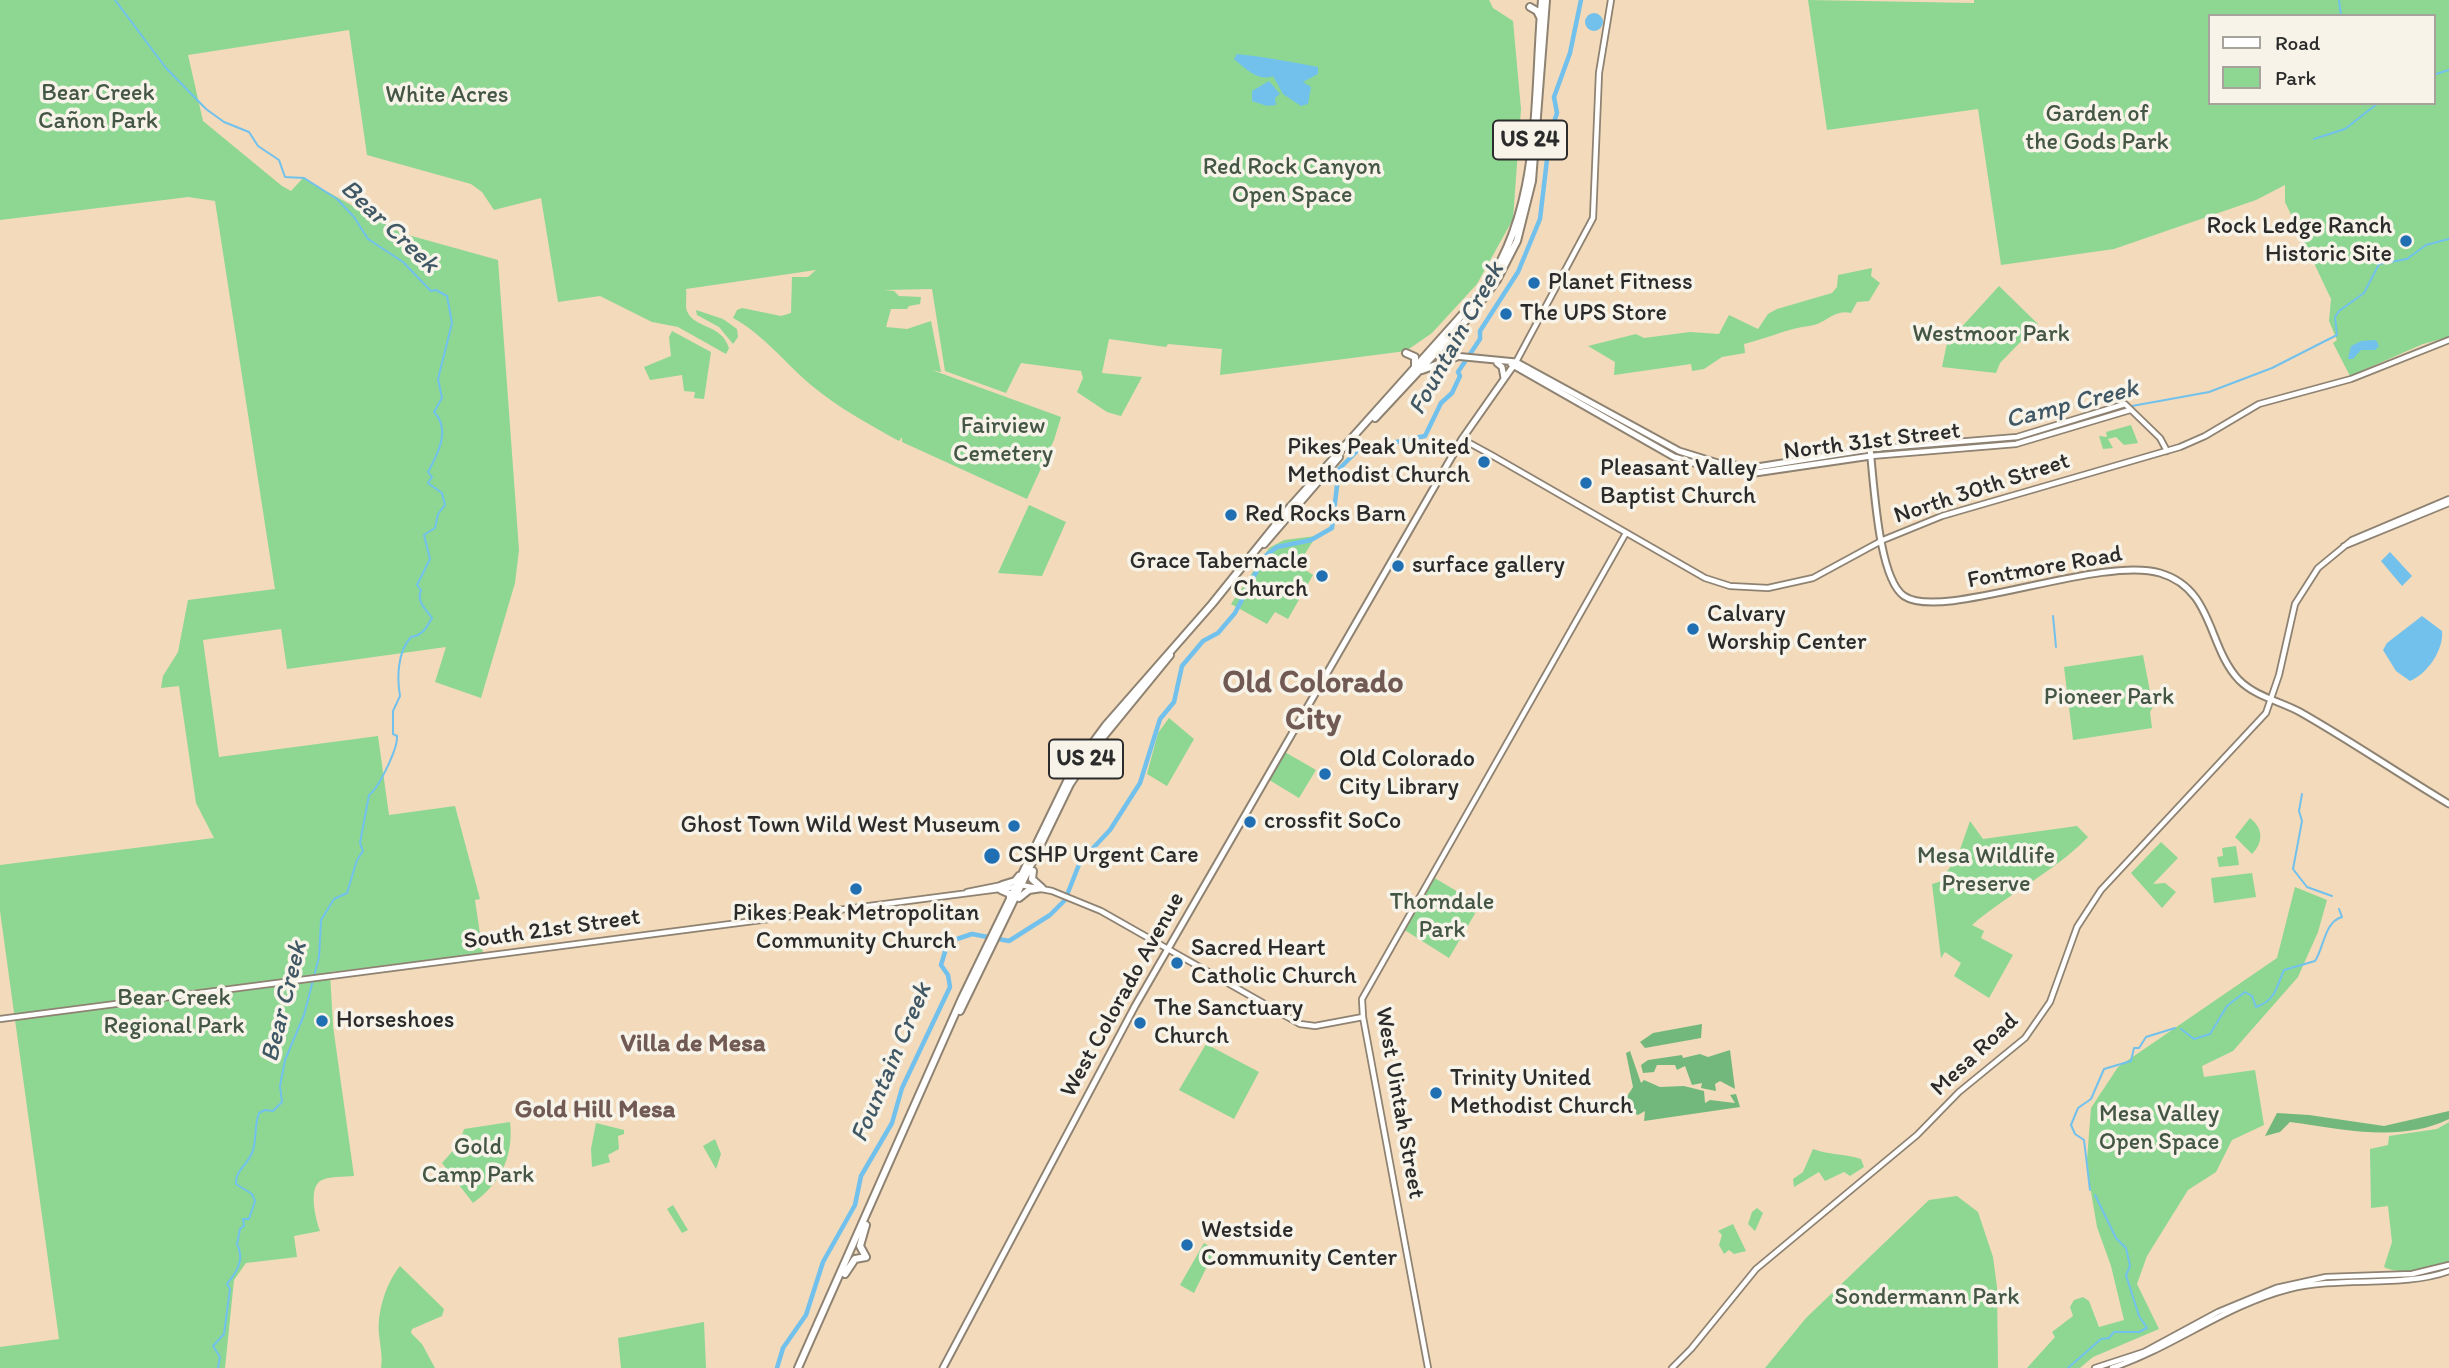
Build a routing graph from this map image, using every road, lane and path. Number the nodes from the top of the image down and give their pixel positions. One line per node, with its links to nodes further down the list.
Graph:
1 (1611, 0): 11 (main road, West Colorado Avenue)
2 (1544, 6): 3 (highway, US 24)
3 (1501, 268): 4 (highway, US 24); 7 (highway, US 24)
4 (1462, 324): 7 (highway, US 24); 8 (highway)
5 (2449, 340): 16 (main road, North 30th Street)
6 (1406, 353): 12 (highway)
7 (1430, 355): 8 (main road); 12 (highway, US 24)
8 (1457, 358): 9 (main road); 12 (highway)
9 (1472, 359): 10 (main road); 11 (main road)
10 (1497, 363): 11 (main road); 13 (main road)
11 (1515, 363): 13 (main road, West Colorado Avenue); 17 (main road, North 31st Street); 17 (main road, North 31st Street)
12 (1412, 374): 21 (highway, US 24)
13 (1504, 378): 15 (main road, West Colorado Avenue)
14 (2131, 410): 16 (main road); 17 (main road, North 31st Street); 17 (main road, North 31st Street)
15 (1462, 439): 19 (main road, North 30th Street); 33 (main road, West Colorado Avenue)
16 (2167, 451): 20 (main road, North 30th Street)
17 (1870, 452): 20 (main road)
18 (2449, 501): 22 (main road, Mesa Road)
19 (1626, 533): 20 (main road, North 30th Street); 34 (main road, West Uintah Street)
20 (1883, 540): 22 (main road, Fontmore Road)
21 (1174, 649): 24 (highway, US 24); 25 (highway, US 24)
22 (2272, 700): 23 (main road, Fontmore Road); 43 (main road, Mesa Road)
23 (2449, 804)
24 (1037, 853): 26 (highway, US 24); 28 (highway)
25 (1029, 859): 26 (highway, US 24); 27 (highway)
26 (1019, 885): 27 (main road, South 21st Street); 28 (main road, South 21st Street); 29 (highway, US 24); 30 (highway, US 24)
27 (1002, 887): 29 (highway); 35 (main road, South 21st Street)
28 (1042, 888): 30 (highway); 33 (main road, South 21st Street)
29 (1009, 903): 31 (highway, US 24)
30 (1010, 911): 31 (highway, US 24)
31 (997, 931): 32 (highway, US 24)
32 (990, 945): 36 (highway, US 24); 40 (highway, US 24)
33 (1168, 949): 34 (main road, South 21st Street); 41 (main road, West Colorado Avenue)
34 (1363, 1017): 42 (main road, West Uintah Street)
35 (0, 1019)
36 (866, 1225): 39 (highway, US 24); 39 (highway)
37 (2449, 1265): 44 (main road)
38 (2449, 1271): 45 (main road)
39 (844, 1276): 40 (highway, US 24)
40 (800, 1368)
41 (943, 1368)
42 (1428, 1368)
43 (1672, 1368)
44 (2095, 1368)
45 (2112, 1368)

